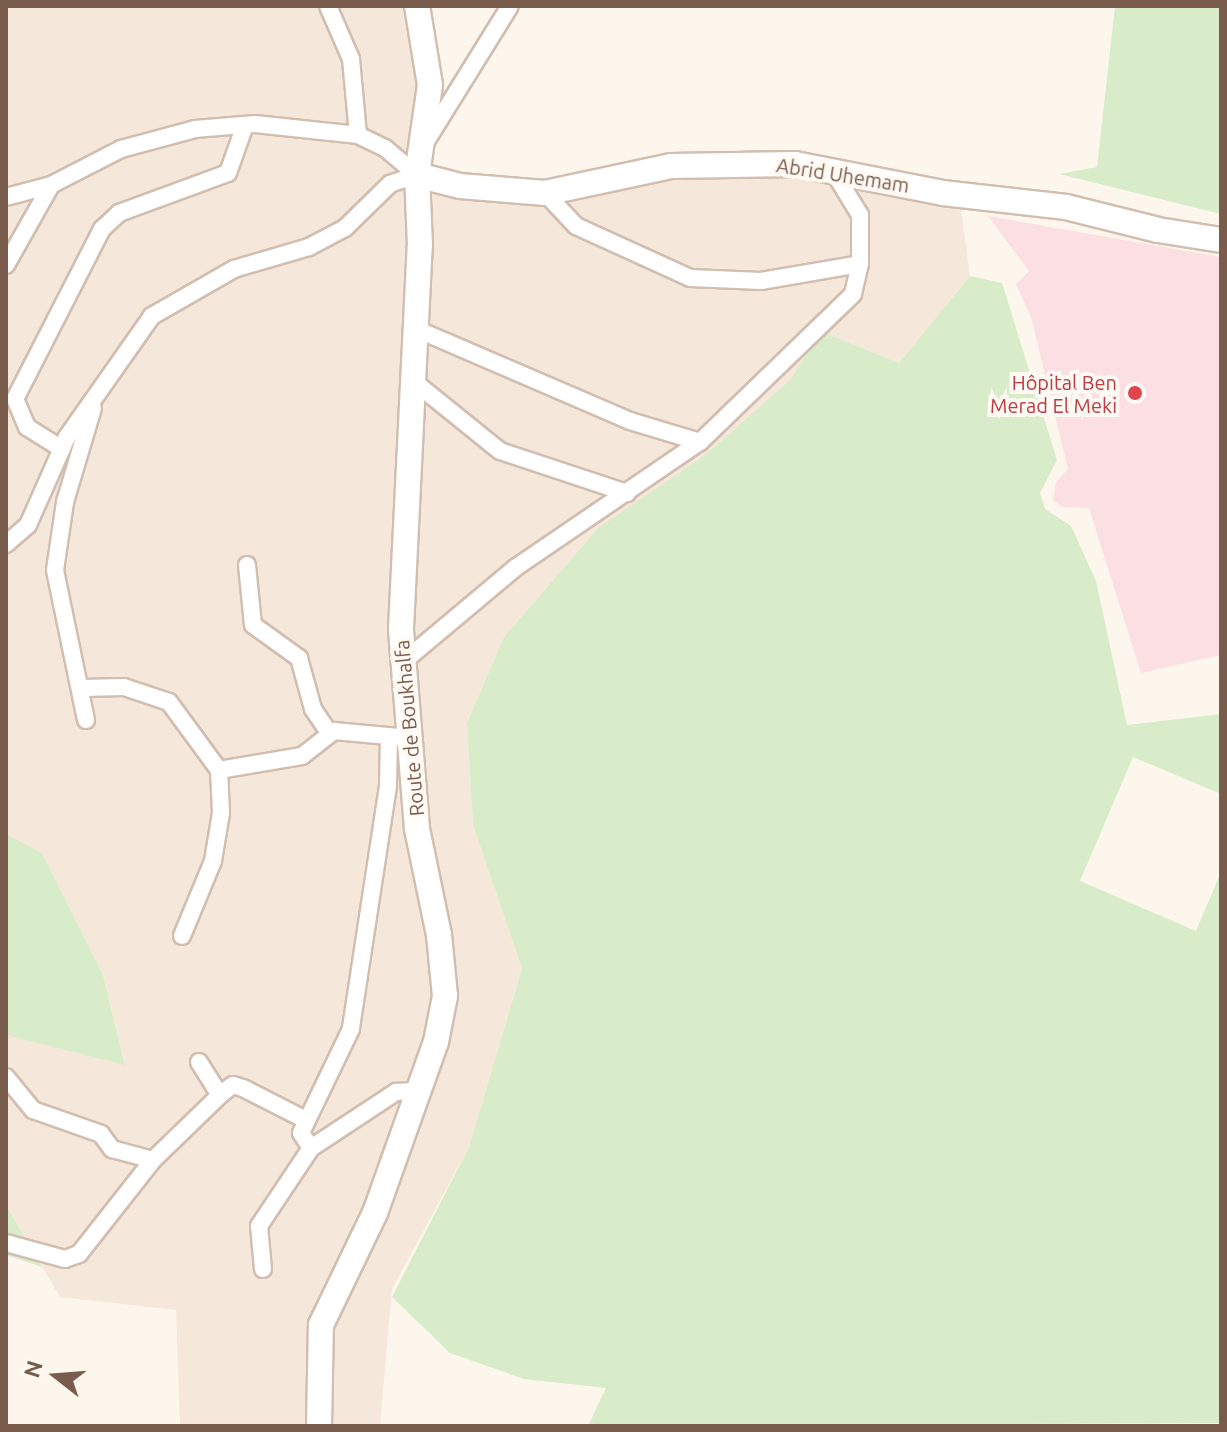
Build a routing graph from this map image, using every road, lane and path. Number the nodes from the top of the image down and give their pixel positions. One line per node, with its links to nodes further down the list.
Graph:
1 (328, 6): 5 (street)
2 (417, 6): 6 (main road, Route de Boukhalfa)
3 (510, 6): 6 (street)
4 (245, 125): 5 (street); 8 (street); 18 (street)
5 (358, 135): 6 (street)
6 (418, 163): 9 (main road, Abrid Uhemam); 14 (main road, Route de Boukhalfa); 16 (street)
7 (833, 171): 9 (main road, Abrid Uhemam); 11 (main road, Abrid Uhemam); 12 (street)
8 (51, 185): 10 (street); 13 (street)
9 (545, 193): 12 (street)
10 (6, 197)
11 (1221, 240)
12 (860, 264): 17 (street)
13 (6, 265)
14 (414, 328): 15 (main road, Route de Boukhalfa); 17 (street)
15 (412, 380): 19 (street); 22 (main road, Route de Boukhalfa)
16 (97, 395): 18 (street); 23 (street)
17 (700, 442): 19 (street)
18 (62, 449): 20 (street)
19 (627, 493): 22 (street)
20 (6, 544)
21 (247, 565): 25 (street)
22 (403, 662): 26 (main road, Route de Boukhalfa)
23 (82, 688): 24 (street); 27 (street)
24 (86, 720)
25 (330, 734): 26 (street); 27 (street)
26 (399, 737): 31 (main road, Route de Boukhalfa); 33 (street)
27 (219, 770): 28 (street)
28 (182, 936)
29 (199, 1062): 32 (street)
30 (6, 1077): 35 (street)
31 (418, 1091): 34 (street); 38 (main road, Route de Boukhalfa)
32 (220, 1095): 33 (street); 35 (street)
33 (304, 1119): 34 (street)
34 (311, 1148): 37 (street)
35 (153, 1160): 36 (street)
36 (6, 1243)
37 (263, 1269)
38 (319, 1426)

